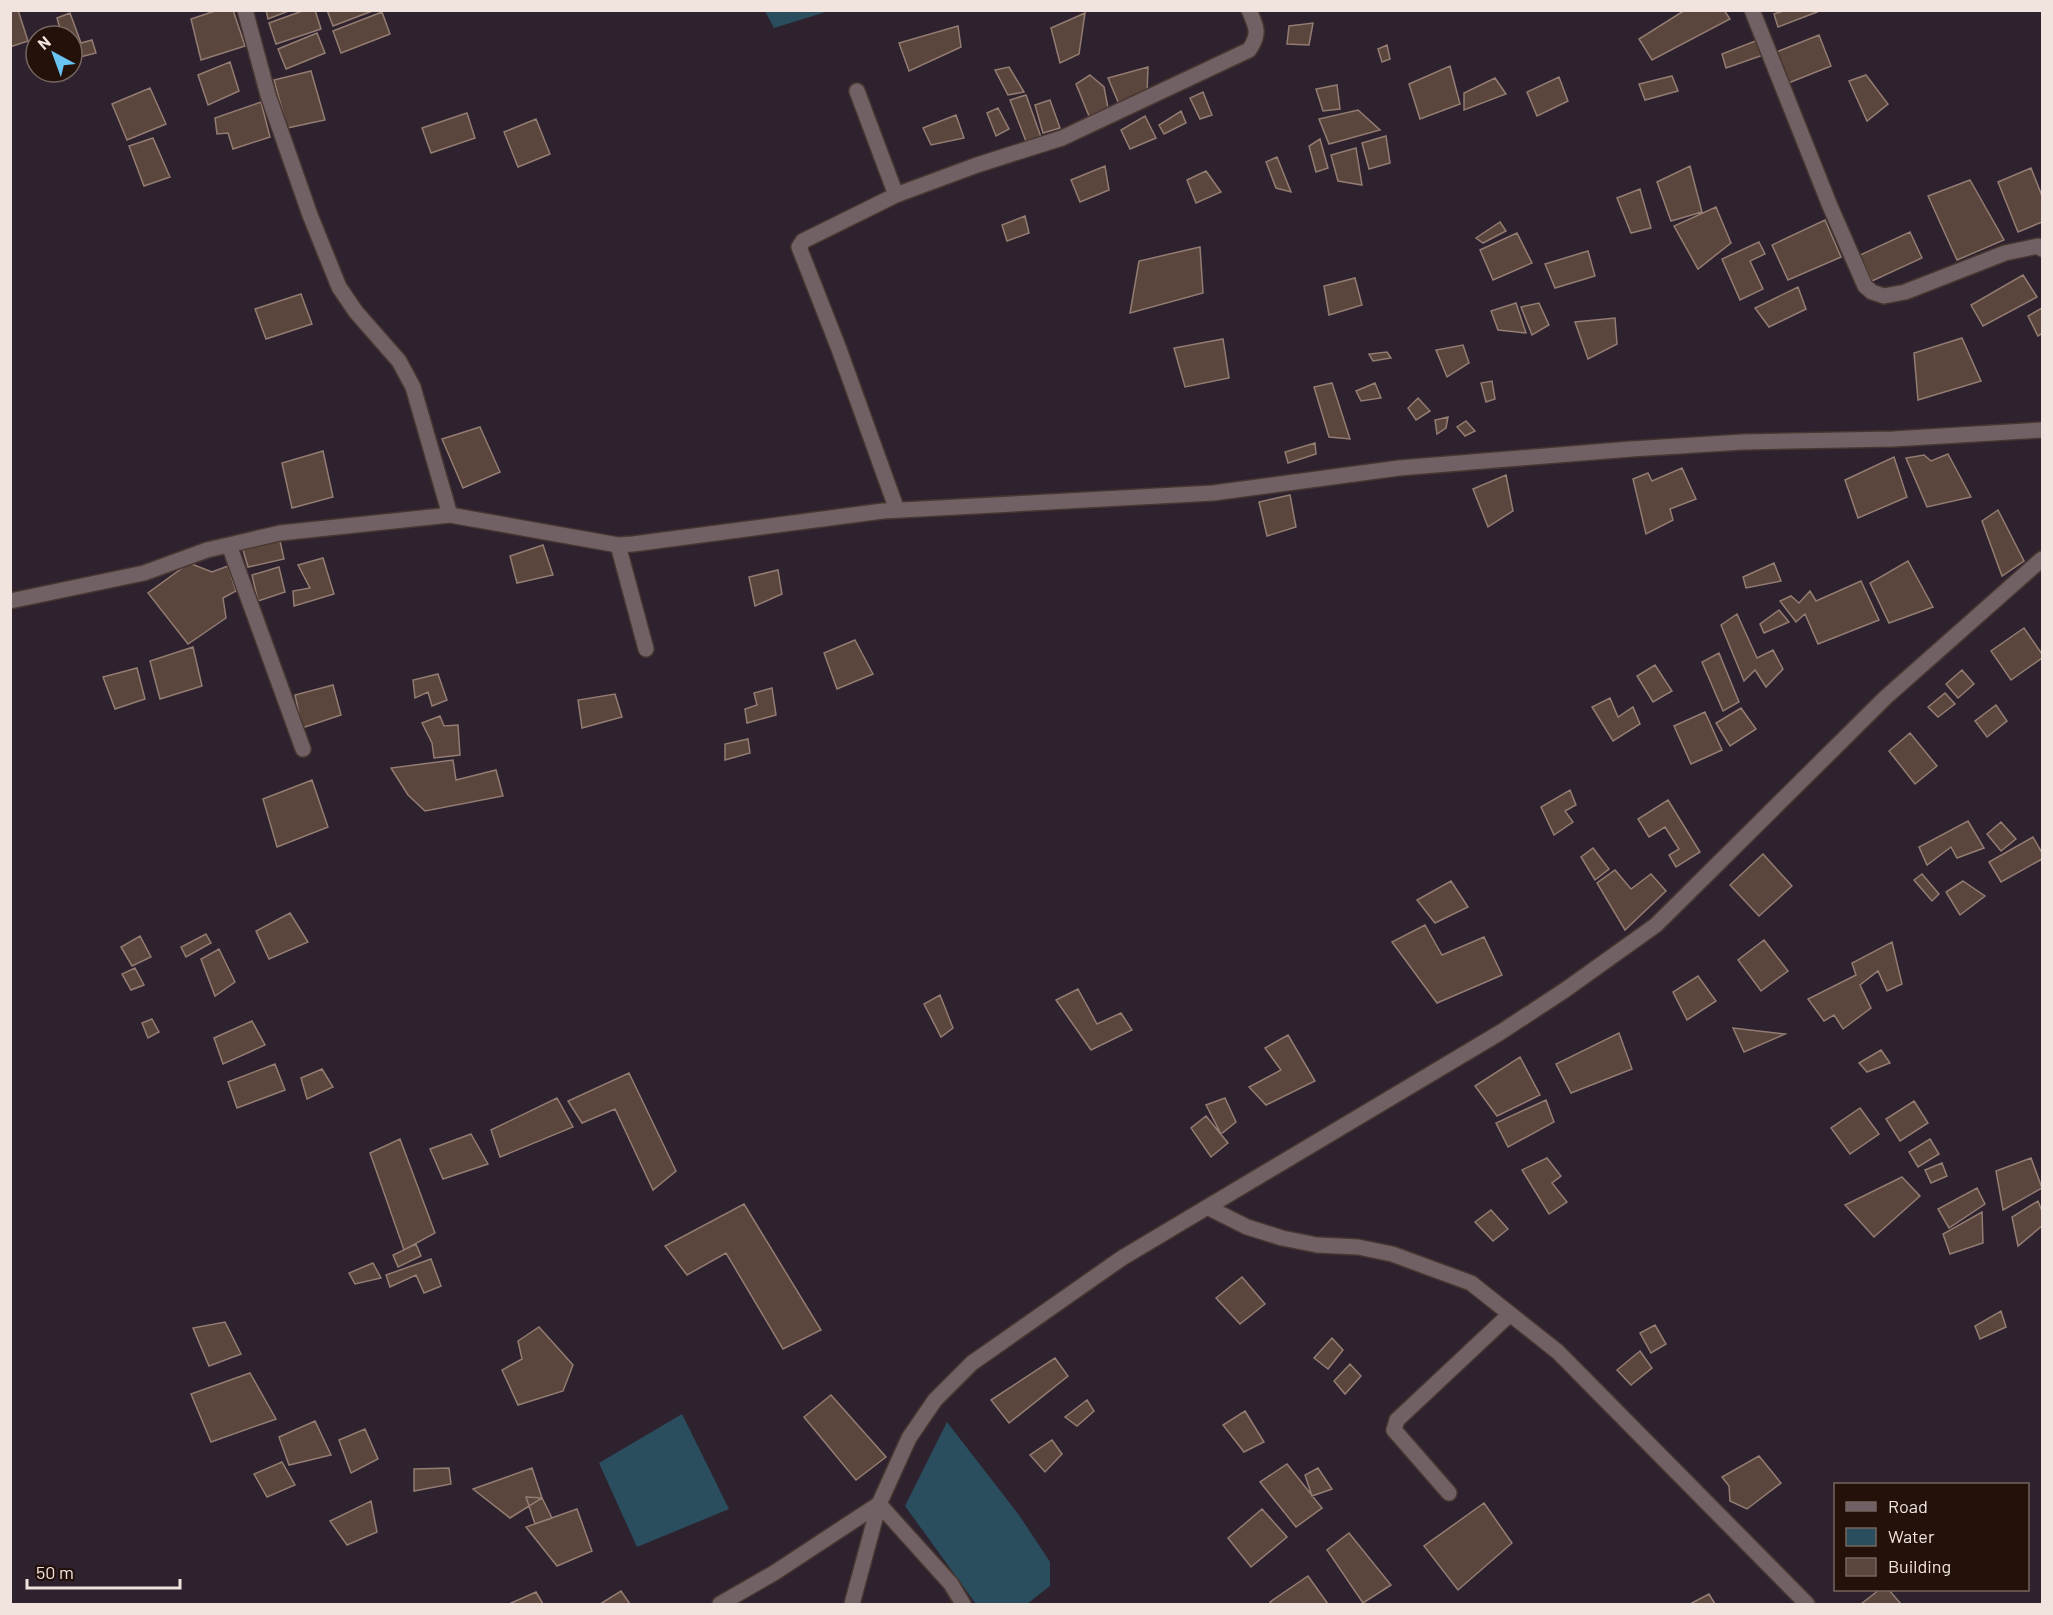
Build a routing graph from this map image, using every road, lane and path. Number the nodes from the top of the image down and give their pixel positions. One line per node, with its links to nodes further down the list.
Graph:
1 (245, 10): 9 (street)
2 (1249, 10): 5 (street)
3 (1752, 10): 6 (street)
4 (857, 91): 5 (street)
5 (896, 195): 8 (street)
6 (2043, 249)
7 (2043, 430): 8 (street)
8 (897, 510): 11 (street)
9 (450, 515): 10 (street); 11 (street)
10 (229, 545): 13 (street); 15 (street)
11 (618, 545): 14 (street)
12 (2043, 560): 16 (street)
13 (10, 601)
14 (646, 649)
15 (303, 749)
16 (1209, 1208): 17 (street); 19 (street)
17 (1510, 1314): 18 (street); 23 (street)
18 (1449, 1493)
19 (879, 1504): 20 (street); 21 (street); 22 (street)
20 (720, 1605)
21 (852, 1605)
22 (963, 1605)
23 (1807, 1605)

